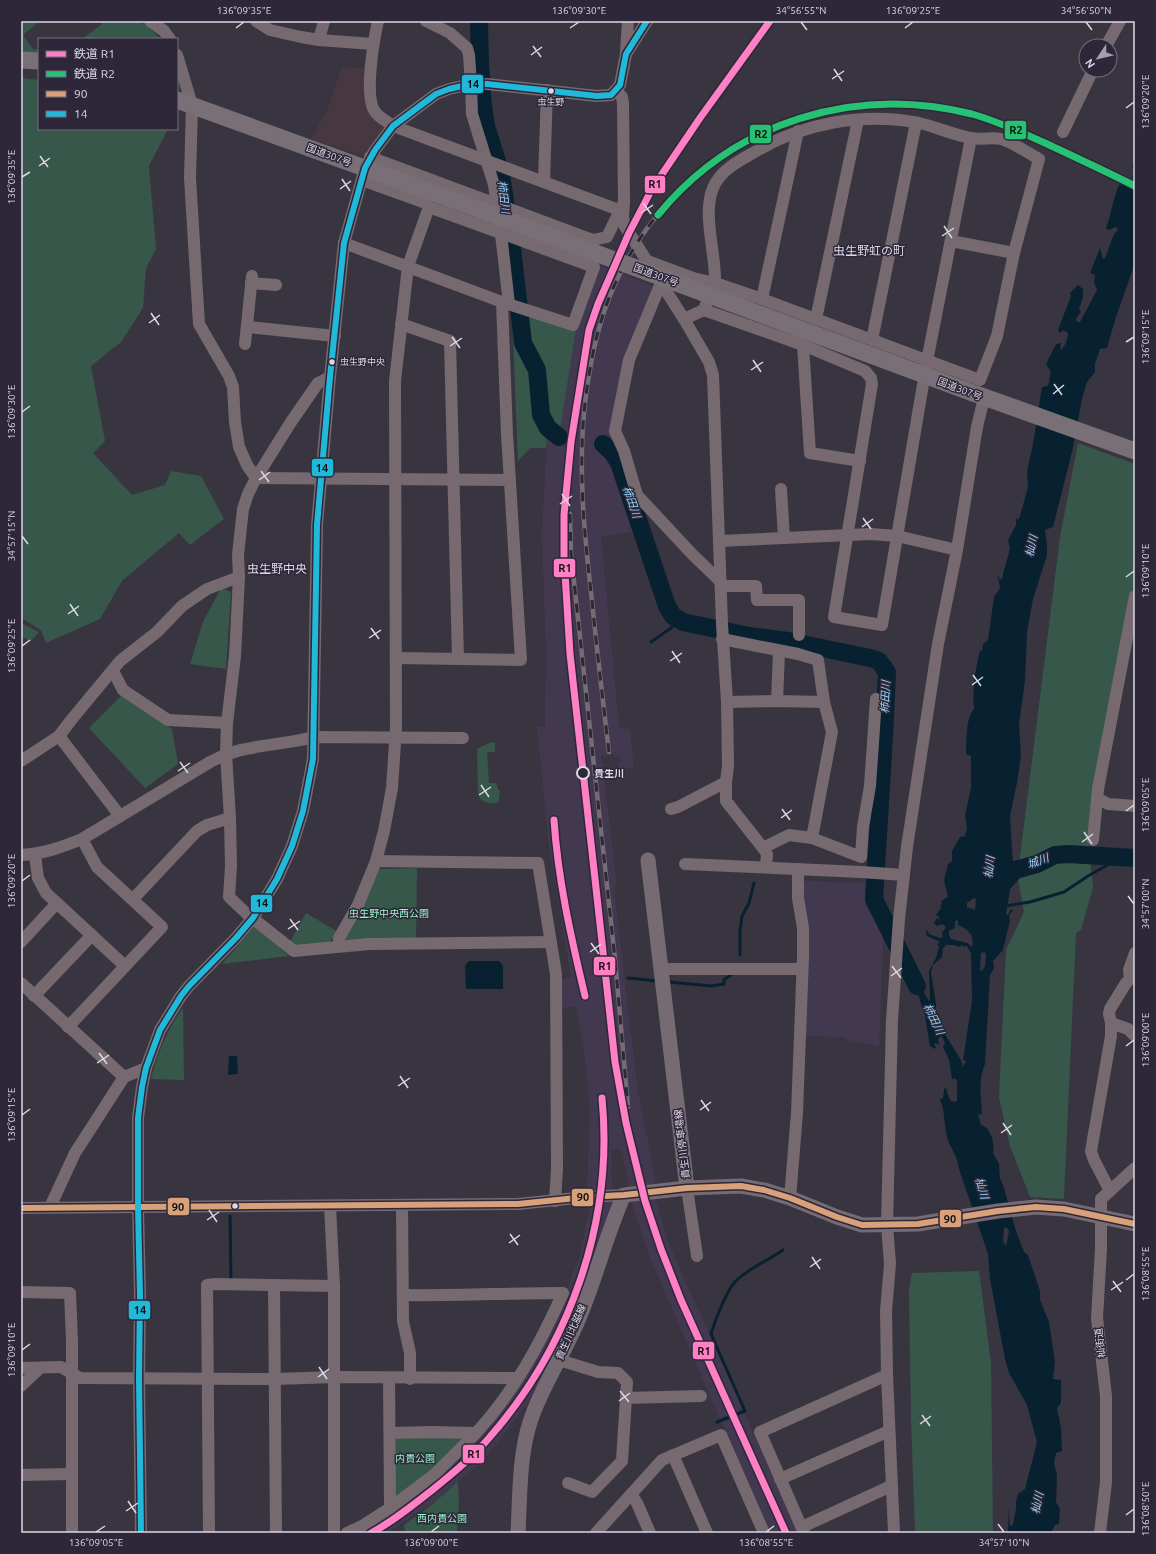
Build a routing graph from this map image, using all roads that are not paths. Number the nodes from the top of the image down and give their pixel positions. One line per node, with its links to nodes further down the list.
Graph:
1 (150, 21): 9 (street)
2 (256, 21): 11 (street)
3 (324, 21): 11 (street)
4 (378, 21): 12 (street)
5 (426, 21): 18 (street)
6 (628, 21): 13 (street)
7 (647, 21): 13 (street)
8 (1120, 21): 10 (street)
9 (169, 38)
10 (1110, 38)
11 (319, 40): 12 (street)
12 (372, 44): 24 (street)
13 (626, 54): 20 (street)
14 (21, 60): 15 (highway)
15 (38, 61)
16 (178, 62): 21 (street)
17 (1089, 78): 26 (street)
18 (473, 84): 19 (street); 24 (street); 28 (street)
19 (547, 90): 20 (street); 30 (street)
20 (616, 90): 32 (street)
21 (184, 103): 29 (highway, 国道307号); 59 (street)
22 (858, 120): 23 (street); 25 (street); 47 (street)
23 (916, 123): 27 (street); 51 (street)
24 (393, 126): 28 (street); 29 (street)
25 (798, 131): 41 (street); 43 (street)
26 (1063, 132)
27 (971, 138): 35 (street); 37 (street)
28 (488, 161): 30 (street); 31 (street)
29 (366, 168): 31 (street); 33 (street); 36 (street); 56 (highway, 国道307号, bridge)
30 (544, 181): 32 (street)
31 (499, 205): 32 (street); 34 (street)
32 (621, 206): 38 (street)
33 (429, 207): 34 (street); 39 (street)
34 (501, 234): 44 (street); 44 (street)
35 (950, 241): 37 (street); 54 (street)
36 (344, 243): 39 (street); 50 (street)
37 (1014, 254): 54 (street)
38 (647, 261): 40 (street); 41 (street)
39 (408, 266): 44 (street); 48 (street)
40 (661, 283): 46 (street); 71 (street)
41 (715, 283): 43 (street); 45 (street)
42 (276, 285): 49 (street)
43 (762, 299): 47 (street)
44 (507, 304): 63 (street)
45 (704, 310): 46 (street); 53 (street)
46 (684, 319): 68 (street)
47 (816, 319): 51 (street)
48 (401, 324): 61 (street); 62 (street)
49 (248, 327): 50 (street); 52 (street)
50 (335, 336): 55 (street)
51 (872, 340): 54 (street)
52 (245, 344)
53 (803, 345): 58 (street); 58 (street)
54 (927, 361): 66 (street)
55 (330, 377): 59 (street); 60 (street)
56 (985, 398): 57 (highway, 国道307号); 69 (street)
57 (1135, 451)
58 (860, 461): 65 (street)
59 (256, 478): 60 (street); 70 (street)
60 (321, 478): 61 (street); 85 (street)
61 (395, 480): 62 (street); 76 (street)
62 (453, 480): 63 (street); 77 (street)
63 (510, 480): 77 (street)
64 (781, 490): 67 (street)
65 (847, 535): 66 (street); 66 (street); 67 (street)
66 (897, 536): 69 (street)
67 (784, 538): 68 (street)
68 (719, 541): 71 (street)
69 (957, 550): 107 (street)
70 (239, 577): 78 (street); 83 (street)
71 (721, 584): 73 (street); 74 (street)
72 (1135, 596): 91 (street)
73 (722, 632): 75 (street); 81 (street)
74 (799, 635)
75 (779, 651): 80 (street); 82 (street)
76 (396, 658): 77 (street); 86 (street)
77 (458, 659)
78 (112, 671): 83 (street); 84 (street)
79 (876, 699): 96 (street)
80 (776, 701): 81 (street); 82 (street)
81 (727, 702): 90 (street)
82 (824, 702): 96 (street)
83 (227, 722): 88 (street)
84 (59, 736): 89 (street); 94 (street)
85 (314, 737): 86 (street); 88 (street); 110 (street)
86 (396, 738): 87 (street); 103 (street)
87 (463, 738)
88 (226, 754): 94 (street); 95 (street)
89 (21, 762)
90 (726, 782): 93 (street); 99 (street)
91 (1098, 798): 92 (street); 98 (street)
92 (1135, 806)
93 (671, 808)
94 (120, 816): 97 (street)
95 (230, 818): 108 (street); 110 (street)
96 (812, 838): 99 (street)
97 (82, 839): 101 (street); 108 (street)
98 (1093, 840)
99 (763, 848): 105 (street)
100 (21, 855): 101 (street)
101 (35, 855): 109 (street)
102 (648, 860): 117 (main road, 貴生川停車場線)
103 (376, 861): 113 (street); 114 (street)
104 (685, 864): 105 (street)
105 (766, 867): 106 (street)
106 (798, 869): 107 (street); 118 (street)
107 (904, 875): 138 (street)
108 (133, 899): 116 (street)
109 (57, 903): 111 (street); 112 (street)
110 (253, 918): 114 (street); 124 (street)
111 (92, 935): 116 (street); 120 (street)
112 (21, 942)
113 (551, 942): 114 (street); 131 (street)
114 (339, 946)
115 (1135, 953): 121 (street)
116 (125, 966): 122 (street)
117 (660, 969): 118 (street); 127 (main road, 貴生川停車場線)
118 (802, 969): 130 (street)
119 (21, 983): 120 (street)
120 (34, 996): 122 (street)
121 (1111, 1023): 123 (street); 128 (street)
122 (68, 1027): 125 (street)
123 (1135, 1036)
124 (146, 1068): 125 (street); 135 (street)
125 (124, 1077): 134 (street)
126 (1135, 1168): 128 (street, 杣街道)
127 (687, 1188): 129 (main road); 130 (main road, 貴生川停車場線); 140 (street)
128 (1110, 1191): 137 (street, 杣街道)
129 (624, 1195): 131 (street); 145 (main road, 貴生川北脇線)
130 (790, 1198): 138 (main road, 貴生川停車場線)
131 (555, 1201): 132 (street)
132 (402, 1205): 133 (street); 144 (street)
133 (330, 1206): 135 (street); 142 (street)
134 (50, 1207): 135 (street); 136 (street)
135 (138, 1207): 151 (street)
136 (21, 1208)
137 (1101, 1216): 138 (main road, 貴生川停車場線); 139 (main road, 貴生川停車場線); 184 (street, 杣街道)
138 (893, 1224): 149 (street)
139 (1135, 1224)
140 (697, 1256)
141 (274, 1285): 142 (street); 152 (street); 155 (street)
142 (334, 1286): 150 (street)
143 (21, 1292): 148 (street)
144 (403, 1295): 154 (street); 156 (street)
145 (559, 1360): 159 (street); 178 (main road, 貴生川北脇線)
146 (21, 1368): 147 (street)
147 (40, 1368): 148 (street); 157 (street)
148 (71, 1373): 151 (street); 164 (street)
149 (887, 1375): 160 (street); 166 (street)
150 (335, 1377): 153 (street); 155 (street); 176 (street)
151 (139, 1378): 152 (street); 173 (street)
152 (207, 1378): 155 (street); 174 (street)
153 (389, 1378): 156 (street); 161 (street)
154 (518, 1378): 156 (street); 162 (street)
155 (275, 1379): 175 (street)
156 (410, 1379)
157 (21, 1386)
158 (701, 1396): 159 (street)
159 (626, 1398): 167 (street)
160 (889, 1431): 166 (street); 168 (street)
161 (390, 1433): 162 (street); 170 (street)
162 (476, 1433): 170 (street)
163 (673, 1455): 169 (street); 181 (street); 182 (street)
164 (71, 1474): 165 (street); 172 (street)
165 (21, 1475)
166 (780, 1479): 171 (street)
167 (568, 1483)
168 (891, 1486): 171 (street); 183 (street)
169 (631, 1494): 179 (street); 180 (street)
170 (390, 1508): 177 (street)
171 (803, 1530)
172 (72, 1533)
173 (141, 1533)
174 (209, 1533)
175 (276, 1533)
176 (334, 1533)
177 (347, 1533)
178 (518, 1533)
179 (596, 1533)
180 (650, 1533)
181 (707, 1533)
182 (764, 1533)
183 (894, 1533)
184 (1100, 1533)

